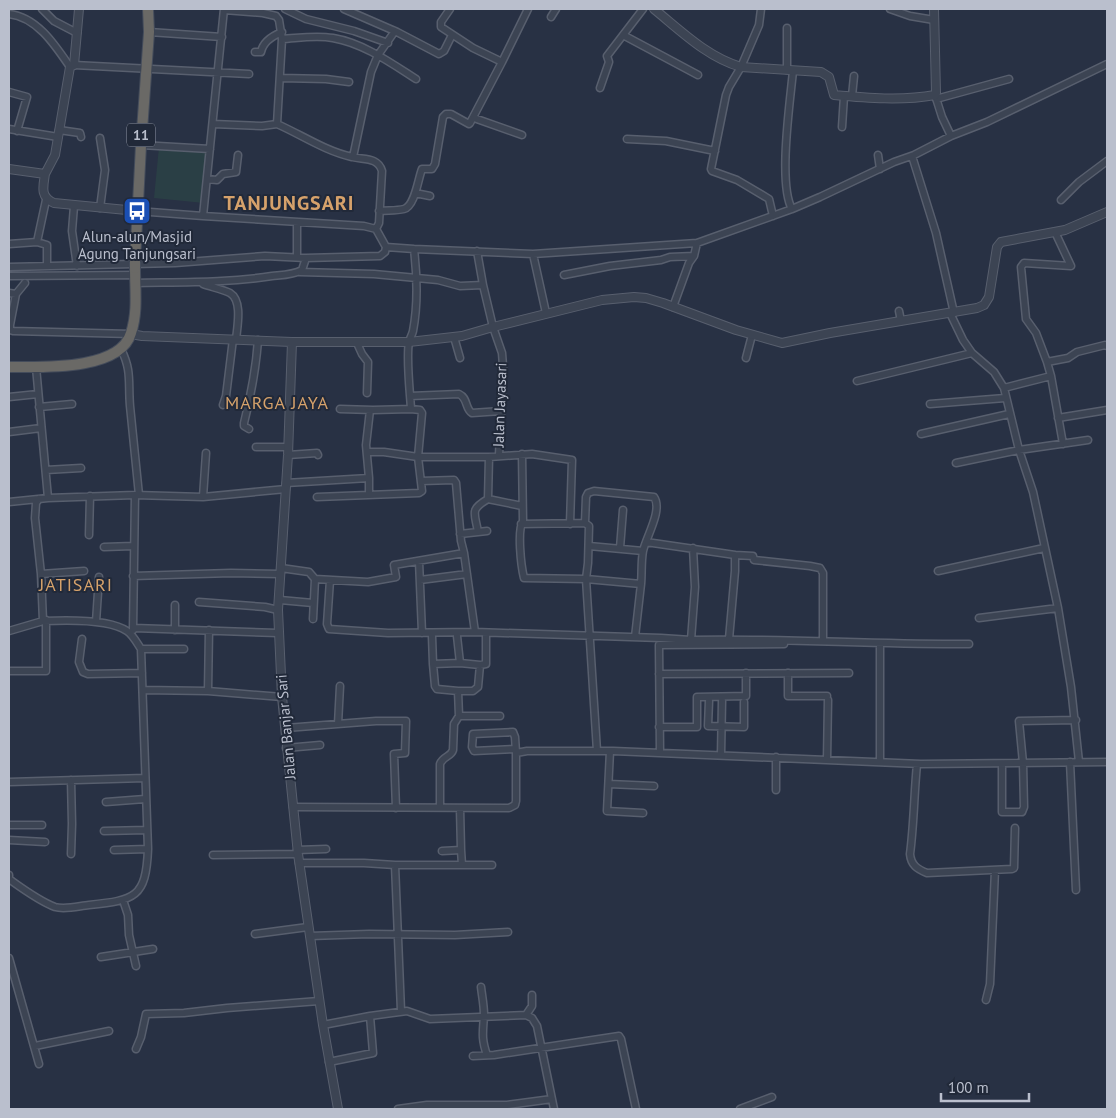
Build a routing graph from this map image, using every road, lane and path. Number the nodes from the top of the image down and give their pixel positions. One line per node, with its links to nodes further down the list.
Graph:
1 (42, 9): 21 (street)
2 (79, 9): 21 (street)
3 (148, 9): 20 (highway, 11)
4 (285, 9): 26 (street)
5 (344, 9): 19 (street)
6 (450, 9): 22 (street)
7 (528, 9): 29 (street)
8 (556, 9): 16 (street)
9 (643, 9): 23 (street)
10 (654, 9): 32 (street)
11 (761, 9): 32 (street)
12 (890, 9): 17 (street)
13 (934, 9): 17 (street)
14 (224, 10): 24 (street); 25 (street)
15 (9, 14): 31 (street)
16 (551, 17)
17 (934, 20): 46 (street)
18 (786, 28): 34 (street)
19 (395, 31): 22 (street); 26 (street)
20 (149, 32): 25 (street); 33 (highway, 11)
21 (77, 34): 31 (street)
22 (452, 34): 29 (street)
23 (623, 35): 37 (street); 43 (street)
24 (282, 36): 27 (street); 28 (street); 39 (street)
25 (222, 37): 35 (street)
26 (388, 43): 28 (street)
27 (256, 52)
28 (378, 55): 40 (street); 65 (street)
29 (502, 62): 47 (street)
30 (1107, 64): 55 (street)
31 (72, 66): 33 (street); 53 (street)
32 (741, 67): 34 (street); 61 (street)
33 (146, 69): 35 (street); 59 (highway, 11)
34 (790, 71): 45 (street); 77 (street)
35 (218, 73): 36 (street); 48 (street)
36 (249, 74)
37 (698, 75)
38 (854, 76): 45 (street)
39 (281, 78): 42 (street); 49 (street)
40 (416, 79)
41 (1010, 79): 46 (street)
42 (349, 82)
43 (600, 88)
44 (9, 92): 52 (street)
45 (848, 96): 46 (street); 50 (street)
46 (935, 97): 55 (street)
47 (474, 118): 54 (street); 71 (street)
48 (213, 124): 49 (street); 60 (street)
49 (277, 124): 65 (street)
50 (842, 127)
51 (9, 130): 52 (street)
52 (17, 131): 53 (street)
53 (58, 134): 56 (street); 69 (street)
54 (522, 135)
55 (951, 136): 64 (street)
56 (81, 137)
57 (100, 138): 76 (street)
58 (627, 139): 61 (street)
59 (141, 145): 60 (street); 78 (highway, 11)
60 (210, 149): 70 (street)
61 (715, 151): 82 (street)
62 (238, 155): 70 (street)
63 (878, 155): 68 (street)
64 (912, 156): 68 (street); 112 (street)
65 (353, 157): 79 (street)
66 (1107, 161): 74 (street)
67 (9, 169): 69 (street)
68 (880, 169): 77 (street)
69 (45, 174): 73 (street)
70 (207, 178): 81 (street)
71 (416, 194): 72 (street); 79 (street)
72 (430, 196)
73 (46, 200): 75 (street); 86 (street)
74 (1061, 200)
75 (74, 206): 76 (street); 97 (street)
76 (100, 208): 78 (street)
77 (792, 209): 82 (street)
78 (137, 211): 81 (street); 99 (highway, 11)
79 (379, 211): 84 (street)
80 (1107, 212): 85 (street)
81 (204, 216): 83 (street)
82 (773, 216): 87 (street)
83 (297, 222): 84 (street); 93 (street)
84 (376, 230): 89 (street)
85 (1055, 232): 112 (street); 128 (street)
86 (37, 242): 88 (street); 96 (street)
87 (696, 243): 92 (street); 94 (street)
88 (9, 244)
89 (386, 247): 90 (street); 95 (street)
90 (414, 249): 91 (street); 103 (street)
91 (477, 251): 92 (street); 106 (street, Jalan Jayasari)
92 (533, 254): 111 (street)
93 (297, 256): 95 (street); 97 (street)
94 (694, 256): 101 (street); 109 (street)
95 (306, 258): 100 (street)
96 (46, 266): 97 (street); 98 (street)
97 (76, 266)
98 (9, 267)
99 (135, 272): 102 (street); 104 (street); 115 (highway, 11)
100 (300, 272): 103 (street); 104 (street)
101 (564, 274)
102 (9, 276)
103 (416, 279): 106 (street); 121 (street)
104 (199, 282): 118 (street)
105 (25, 283): 108 (street)
106 (483, 285): 114 (street, Jalan Jayasari)
107 (9, 293): 108 (street)
108 (16, 294): 115 (street)
109 (673, 307): 111 (street); 116 (street)
110 (899, 310): 113 (street)
111 (546, 313): 114 (street)
112 (952, 313): 113 (street); 125 (street)
113 (901, 321): 116 (street)
114 (493, 327): 117 (street); 147 (street, Jalan Jayasari)
115 (131, 334): 118 (street); 124 (highway, 11)
116 (752, 335): 127 (street)
117 (454, 337): 121 (street); 126 (street)
118 (234, 340): 119 (street); 141 (street)
119 (258, 340): 120 (street); 151 (street)
120 (292, 342): 122 (street); 158 (street, Jalan Banjar Sari)
121 (409, 342): 122 (street); 136 (street)
122 (357, 343): 134 (street)
123 (1107, 346): 128 (street)
124 (121, 349): 130 (highway, 11); 172 (street)
125 (972, 353): 132 (street); 133 (street)
126 (460, 358)
127 (746, 358)
128 (1047, 362): 131 (street)
129 (9, 367): 130 (highway, 11)
130 (36, 368): 135 (street)
131 (1051, 376): 133 (street); 149 (street)
132 (858, 381)
133 (1004, 388): 138 (street)
134 (367, 393)
135 (38, 394): 137 (street); 142 (street)
136 (410, 396): 143 (street); 147 (street)
137 (9, 397)
138 (1005, 398): 140 (street); 148 (street)
139 (72, 404): 142 (street)
140 (930, 404)
141 (223, 405)
142 (39, 407): 150 (street)
143 (411, 408): 145 (street); 164 (street)
144 (340, 409): 145 (street)
145 (370, 410): 159 (street)
146 (1107, 410): 149 (street)
147 (501, 411): 163 (street, Jalan Jayasari)
148 (1010, 414): 153 (street); 157 (street)
149 (1058, 418): 155 (street)
150 (41, 428): 152 (street); 168 (street)
151 (249, 429)
152 (9, 432)
153 (921, 434)
154 (1088, 440): 155 (street)
155 (1063, 444): 157 (street)
156 (256, 447): 158 (street)
157 (1019, 450): 166 (street); 196 (street)
158 (288, 451): 162 (street); 171 (street, Jalan Banjar Sari)
159 (367, 452): 164 (street); 169 (street)
160 (206, 453): 175 (street)
161 (522, 454): 163 (street); 181 (street); 184 (street)
162 (318, 455)
163 (499, 455): 165 (street)
164 (418, 457): 165 (street); 170 (street)
165 (489, 457): 179 (street)
166 (956, 463)
167 (81, 468): 168 (street)
168 (46, 470): 177 (street)
169 (369, 478): 171 (street); 173 (street)
170 (422, 481): 173 (street); 189 (street)
171 (286, 486): 175 (street); 202 (street, Jalan Banjar Sari)
172 (137, 495): 174 (street); 175 (street); 191 (street)
173 (369, 495): 176 (street)
174 (90, 496): 177 (street); 188 (street)
175 (203, 497)
176 (317, 497)
177 (48, 498): 178 (street)
178 (40, 499): 180 (street); 204 (street)
179 (488, 499): 181 (street); 187 (street)
180 (9, 502)
181 (522, 506): 183 (street)
182 (623, 510): 194 (street)
183 (520, 524): 184 (street); 209 (street)
184 (570, 524): 185 (street)
185 (584, 524): 190 (street); 192 (street)
186 (487, 531): 187 (street)
187 (478, 532): 189 (street)
188 (89, 534)
189 (460, 534): 198 (street)
190 (646, 542): 195 (street); 197 (street)
191 (133, 546): 193 (street); 206 (street)
192 (589, 546): 194 (street); 209 (street)
193 (104, 547)
194 (620, 548): 197 (street)
195 (693, 548): 199 (street); 237 (street)
196 (1044, 548): 203 (street); 217 (street)
197 (643, 551): 212 (street)
198 (464, 553): 200 (street); 205 (street)
199 (735, 555): 236 (street); 238 (street)
200 (419, 562): 210 (street); 211 (street)
201 (84, 571): 204 (street)
202 (281, 571): 206 (street); 208 (street); 213 (street, Jalan Banjar Sari)
203 (938, 571)
204 (41, 574): 221 (street)
205 (467, 574): 211 (street); 227 (street)
206 (133, 576): 226 (street)
207 (99, 578): 222 (street)
208 (315, 579): 210 (street); 215 (street)
209 (586, 579): 212 (street); 233 (street)
210 (330, 580): 229 (street)
211 (420, 580): 229 (street)
212 (641, 584): 234 (street)
213 (280, 600): 215 (street); 218 (street, Jalan Banjar Sari)
214 (199, 602): 218 (street)
215 (313, 603): 220 (street)
216 (175, 605): 223 (street)
217 (1058, 608): 219 (street); 263 (street)
218 (278, 610): 228 (street, Jalan Banjar Sari)
219 (979, 618)
220 (313, 619)
221 (44, 620): 222 (street); 225 (street); 247 (street)
222 (96, 622): 226 (street)
223 (175, 630): 224 (street); 226 (street)
224 (209, 630): 228 (street); 255 (street)
225 (9, 631)
226 (132, 631): 242 (street)
227 (475, 632): 229 (street); 233 (street)
228 (278, 633): 257 (street, Jalan Banjar Sari)
229 (422, 633)
230 (486, 635): 246 (street)
231 (432, 636): 245 (street)
232 (457, 636): 244 (street)
233 (588, 636): 234 (street); 271 (street)
234 (636, 637): 237 (street)
235 (82, 639): 248 (street)
236 (729, 639): 237 (street); 238 (street)
237 (691, 640)
238 (823, 641): 240 (street)
239 (808, 644): 252 (street)
240 (880, 644): 241 (street); 277 (street)
241 (969, 644)
242 (141, 649): 243 (street); 248 (street)
243 (184, 649)
244 (460, 663): 245 (street); 246 (street)
245 (433, 664): 256 (street)
246 (480, 665): 256 (street)
247 (9, 671)
248 (142, 673): 254 (street)
249 (746, 673): 250 (street); 252 (street); 266 (street)
250 (788, 673): 251 (street); 276 (street)
251 (849, 673)
252 (659, 674): 266 (street)
253 (340, 686): 264 (street)
254 (143, 690): 255 (street); 284 (street)
255 (208, 690): 257 (street)
256 (458, 691): 261 (street)
257 (282, 697): 267 (street, Jalan Banjar Sari)
258 (722, 701): 265 (street)
259 (709, 702): 265 (street)
260 (744, 702): 265 (street)
261 (459, 716): 262 (street); 294 (street)
262 (500, 716)
263 (1076, 720): 279 (street); 281 (street)
264 (338, 724): 267 (street); 293 (street)
265 (722, 726): 274 (street)
266 (660, 727): 273 (street)
267 (286, 728): 269 (street, Jalan Banjar Sari)
268 (320, 745): 269 (street)
269 (286, 748): 292 (street, Jalan Banjar Sari)
270 (516, 751): 270 (street); 271 (street); 295 (street)
271 (597, 751): 272 (street)
272 (610, 751): 273 (street); 287 (street)
273 (660, 753): 274 (street)
274 (721, 756): 275 (street)
275 (776, 757): 276 (street); 289 (street)
276 (827, 760): 277 (street)
277 (880, 762): 282 (street)
278 (1070, 762): 279 (street); 281 (street); 318 (street)
279 (1080, 762): 280 (street)
280 (1107, 762)
281 (1023, 763): 283 (street); 283 (street)
282 (917, 764): 283 (street); 316 (street)
283 (1002, 764)
284 (145, 778): 285 (street); 290 (street)
285 (71, 780): 286 (street); 310 (street)
286 (9, 782)
287 (609, 784): 288 (street); 296 (street)
288 (654, 786)
289 (776, 790)
290 (145, 798): 291 (street); 300 (street)
291 (106, 802)
292 (293, 808): 293 (street); 309 (street, Jalan Banjar Sari)
293 (396, 808): 294 (street)
294 (440, 808): 295 (street)
295 (460, 808): 307 (street)
296 (643, 813)
297 (9, 825): 298 (street)
298 (42, 825)
299 (1015, 828): 316 (street)
300 (147, 830): 301 (street); 304 (street)
301 (104, 831)
302 (9, 840): 303 (street)
303 (44, 842)
304 (148, 849): 306 (street); 319 (street)
305 (326, 849): 309 (street)
306 (114, 850)
307 (460, 850): 308 (street); 314 (street)
308 (442, 851)
309 (297, 852): 311 (street); 312 (street, Jalan Banjar Sari)
310 (71, 854)
311 (213, 855)
312 (299, 863): 313 (street); 320 (street, Jalan Banjar Sari)
313 (395, 865): 314 (street); 323 (street)
314 (462, 865): 315 (street)
315 (492, 865)
316 (996, 870): 331 (street)
317 (9, 878): 319 (street)
318 (1076, 890)
319 (123, 900): 325 (street)
320 (309, 932): 322 (street); 323 (street); 332 (street, Jalan Banjar Sari)
321 (508, 932): 323 (street)
322 (255, 934)
323 (398, 934): 333 (street)
324 (153, 949): 325 (street)
325 (134, 952): 326 (street); 328 (street)
326 (101, 957)
327 (9, 958): 339 (street)
328 (136, 966)
329 (481, 987): 336 (street)
330 (532, 995): 334 (street)
331 (986, 1000)
332 (319, 1001): 337 (street, Jalan Banjar Sari); 341 (street)
333 (401, 1011): 335 (street); 336 (street)
334 (526, 1015): 336 (street); 340 (street)
335 (370, 1016): 337 (street); 344 (street)
336 (484, 1017): 342 (street)
337 (323, 1025): 344 (street, Jalan Banjar Sari)
338 (109, 1031): 339 (street)
339 (35, 1046): 345 (street)
340 (542, 1047): 342 (street); 347 (street); 352 (street)
341 (136, 1049)
342 (487, 1055): 343 (street)
343 (473, 1056)
344 (329, 1062): 348 (street, Jalan Banjar Sari)
345 (39, 1064)
346 (772, 1097): 353 (street)
347 (552, 1099): 350 (street); 351 (street)
348 (338, 1109)
349 (394, 1109): 350 (street)
350 (399, 1109)
351 (554, 1109)
352 (636, 1109)
353 (740, 1109)

